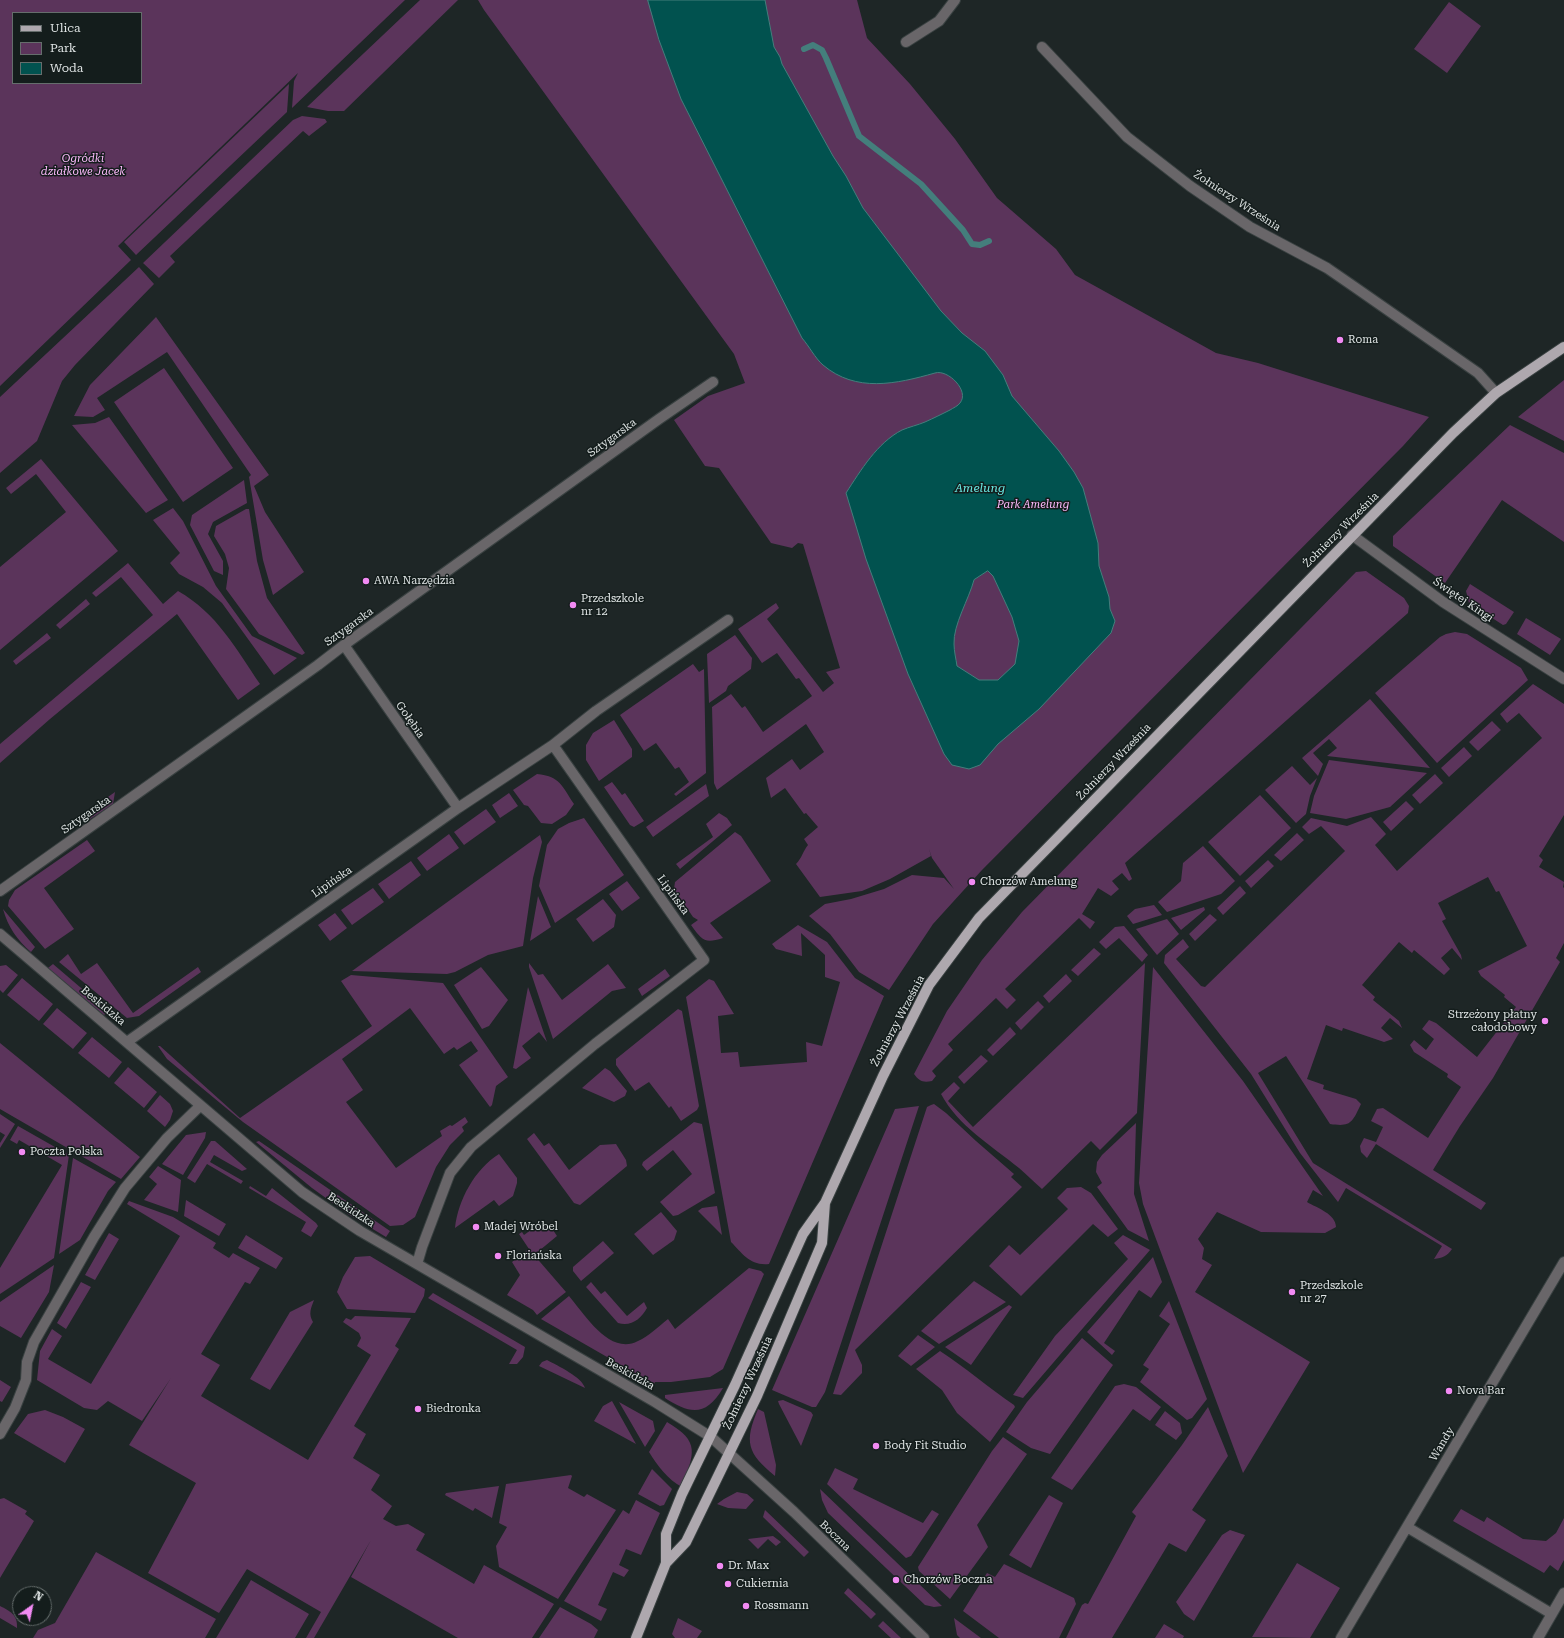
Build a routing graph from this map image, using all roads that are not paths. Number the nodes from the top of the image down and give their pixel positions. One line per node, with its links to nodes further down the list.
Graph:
1 (955, 0): 2 (street)
2 (906, 42)
3 (1042, 47): 6 (street, Żołnierzy Września)
4 (1564, 347): 6 (main road, Żołnierzy Września)
5 (713, 382): 9 (street, Sztygarska)
6 (1496, 393): 7 (main road, Żołnierzy Września)
7 (1352, 535): 10 (street, Świętej Kingi); 17 (main road, Żołnierzy Września)
8 (728, 620): 11 (street, Lipińska)
9 (344, 645): 12 (street, Gołębia); 13 (street, Sztygarska)
10 (1564, 679)
11 (554, 746): 12 (street, Lipińska); 19 (street, Lipińska)
12 (458, 808): 15 (street, Lipińska)
13 (0, 891)
14 (0, 934): 15 (street, Beskidzka)
15 (127, 1042): 16 (street, Beskidzka)
16 (200, 1106): 19 (street, Beskidzka); 20 (street)
17 (826, 1203): 21 (main road, Żołnierzy Września); 22 (main road, Żołnierzy Września)
18 (1564, 1262): 23 (street, Wandy)
19 (417, 1264): 21 (street, Beskidzka)
20 (0, 1434)
21 (711, 1437): 22 (street, Beskidzka); 24 (main road, Żołnierzy Września)
22 (728, 1453): 24 (main road, Żołnierzy Września); 28 (street, Boczna)
23 (1407, 1527): 26 (street); 29 (street, Wandy)
24 (666, 1563): 27 (main road, Żołnierzy Września)
25 (1564, 1593): 26 (street)
26 (1552, 1614): 30 (street)
27 (636, 1638)
28 (924, 1638)
29 (1341, 1638)
30 (1538, 1638)

